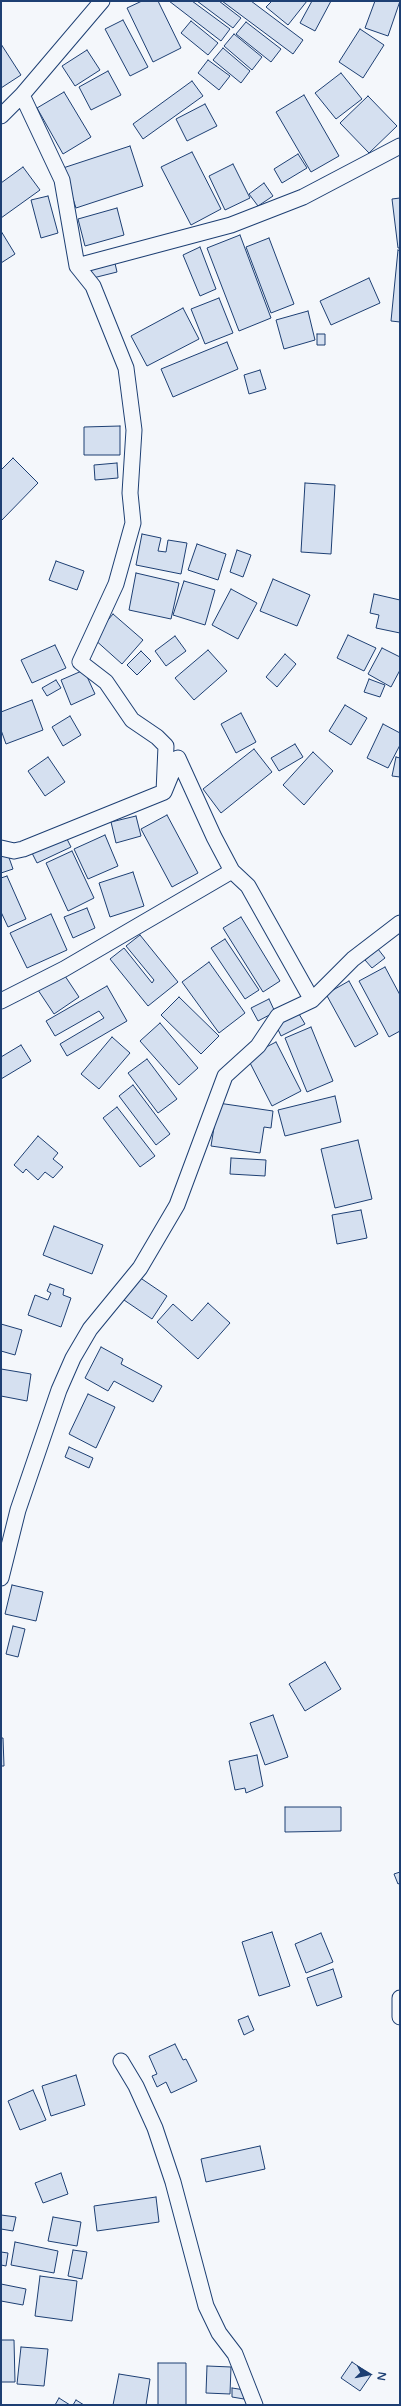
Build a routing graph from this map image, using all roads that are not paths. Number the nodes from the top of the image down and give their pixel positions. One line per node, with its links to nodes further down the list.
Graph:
1 (102, 1): 2 (street)
2 (22, 95): 3 (street); 5 (street)
3 (1, 116)
4 (400, 146): 5 (street)
5 (77, 266): 6 (street)
6 (164, 792): 7 (street); 8 (street)
7 (1, 848)
8 (232, 871): 10 (street); 11 (street)
9 (400, 923): 10 (street)
10 (312, 1000): 12 (street)
11 (1, 1001)
12 (1, 1578)
13 (400, 1998): 14 (street)
14 (400, 2017)
15 (121, 2061): 16 (street)
16 (255, 2405)

